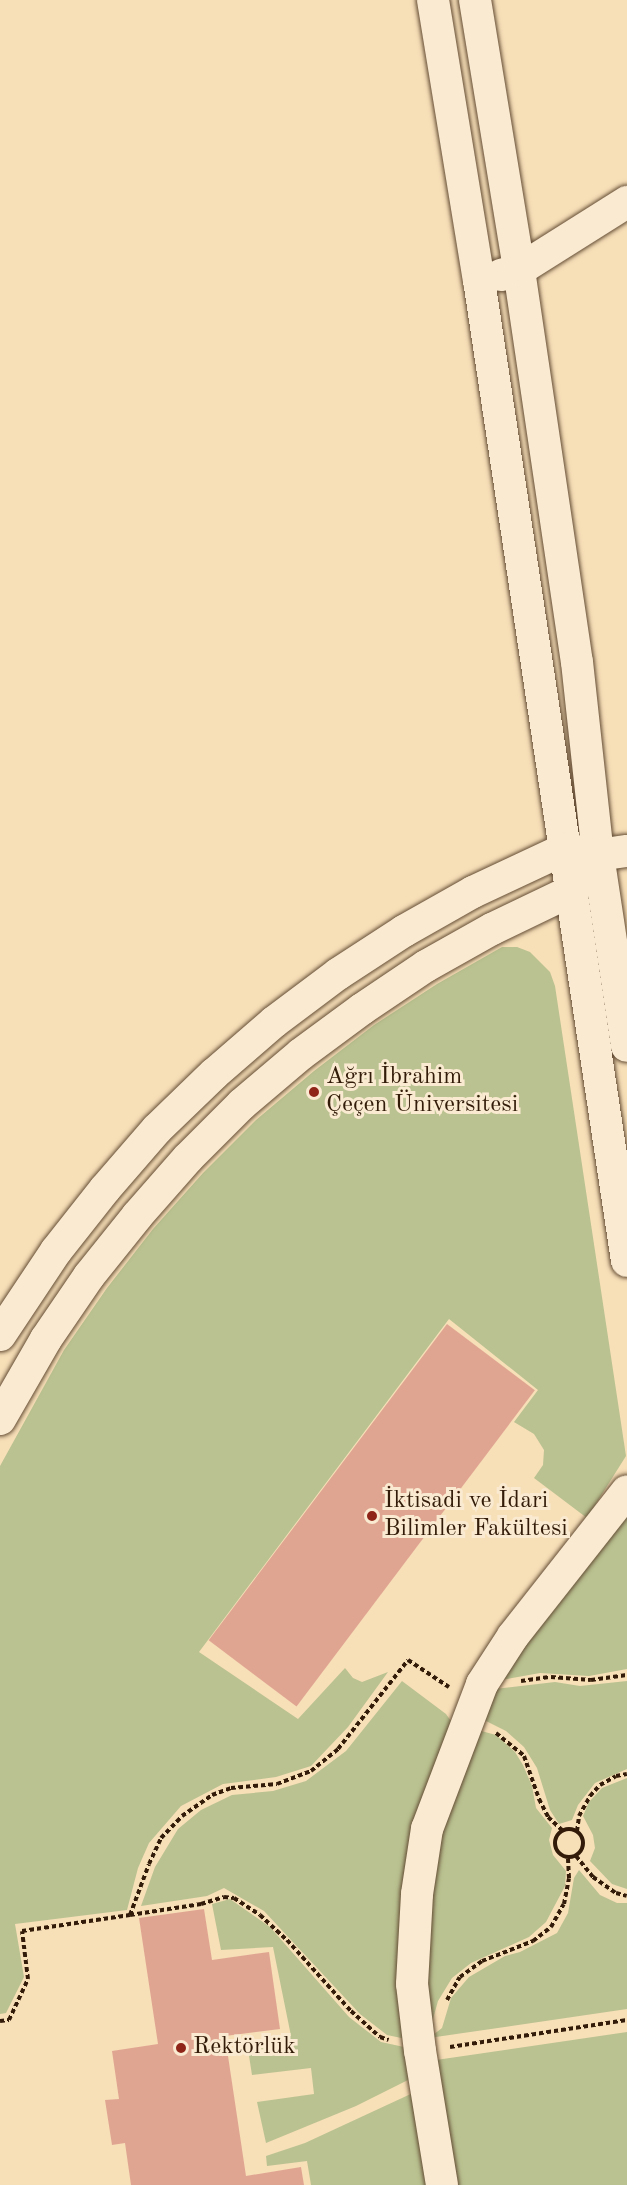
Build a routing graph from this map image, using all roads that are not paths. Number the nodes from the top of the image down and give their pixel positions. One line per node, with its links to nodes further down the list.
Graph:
1 (433, 0): 5 (lane)
2 (475, 0): 4 (lane)
3 (627, 202): 4 (lane)
4 (519, 270): 5 (lane); 7 (lane)
5 (479, 280): 6 (lane)
6 (565, 849): 7 (lane); 8 (lane); 11 (lane)
7 (613, 853): 8 (lane); 9 (lane)
8 (571, 891): 10 (lane); 12 (lane)
9 (627, 1046)
10 (627, 1261)
11 (0, 1335)
12 (0, 1419)
13 (627, 1491): 14 (lane)
14 (442, 2185)

